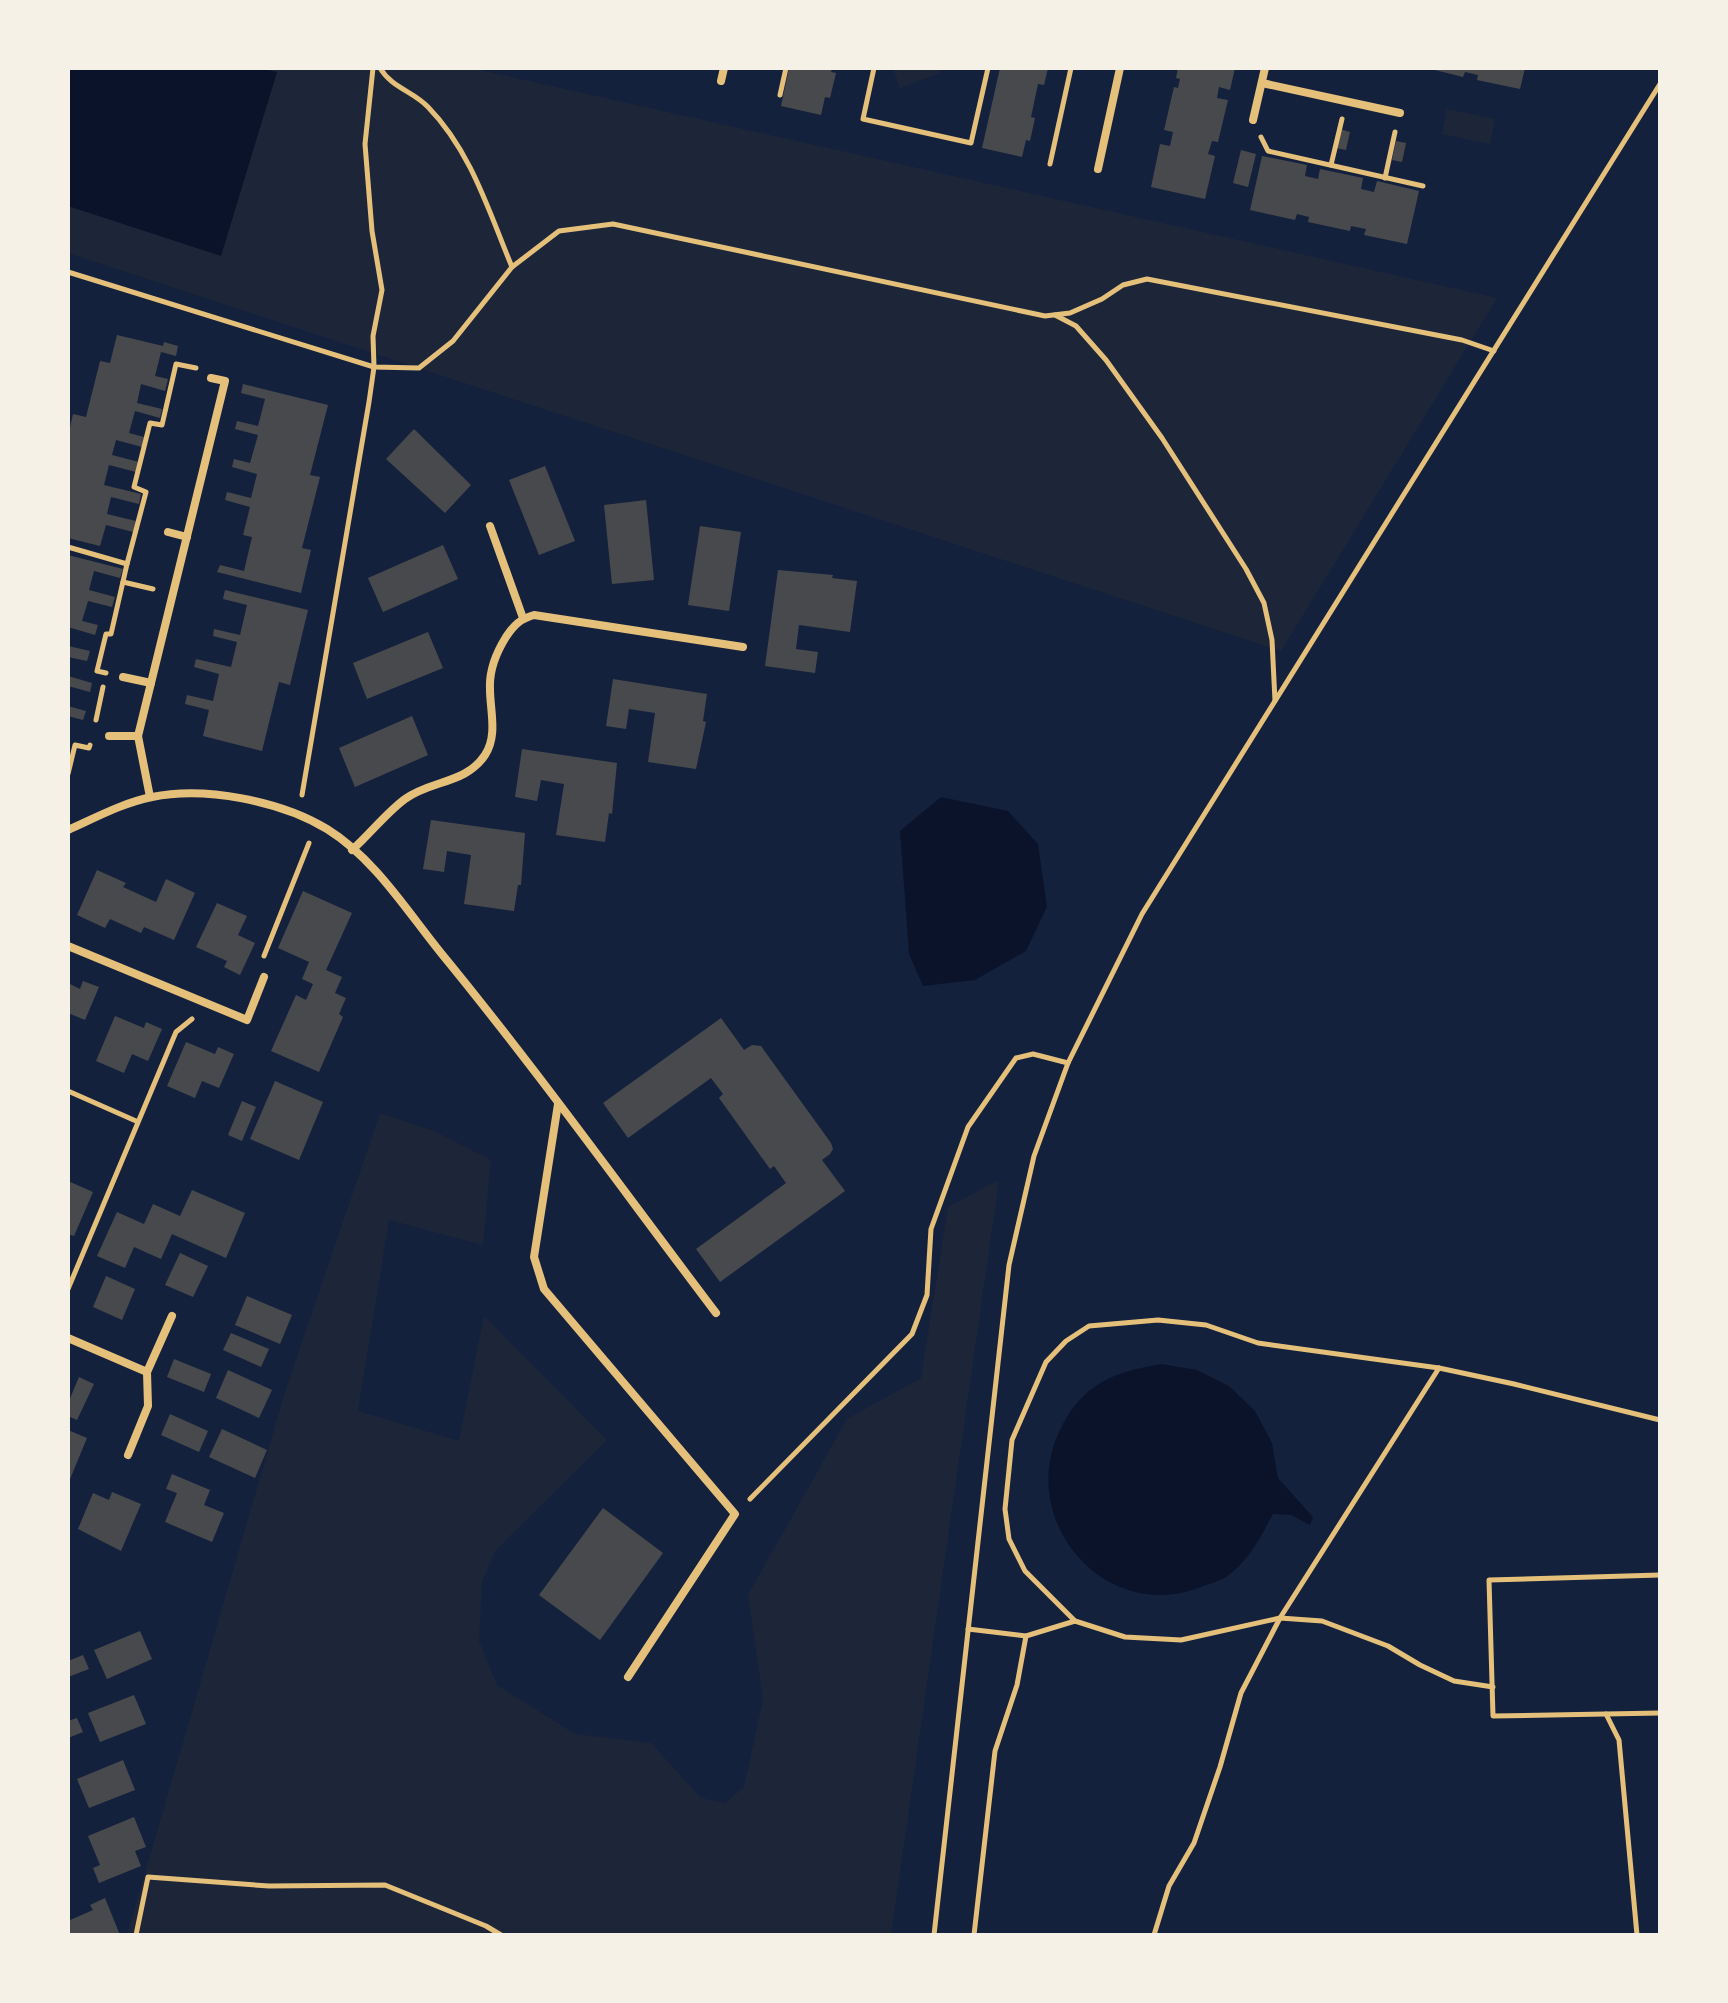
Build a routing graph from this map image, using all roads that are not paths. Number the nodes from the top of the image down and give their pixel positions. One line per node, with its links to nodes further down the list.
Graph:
1 (724, 68): 4 (street)
2 (1120, 68): 8 (street)
3 (1265, 68): 5 (street)
4 (721, 81)
5 (1262, 83): 6 (street); 7 (street)
6 (1400, 113)
7 (1253, 120)
8 (1098, 169)
9 (211, 378): 12 (street)
10 (490, 526): 13 (street)
11 (168, 532): 12 (street)
12 (187, 537): 16 (street)
13 (523, 618): 14 (street); 21 (street)
14 (743, 647)
15 (123, 677): 16 (street)
16 (151, 683): 18 (street)
17 (109, 736): 18 (street)
18 (138, 736): 19 (street)
19 (150, 797): 20 (street); 21 (street)
20 (68, 830)
21 (352, 850): 24 (street)
22 (68, 946): 23 (street)
23 (264, 977)
24 (558, 1104): 25 (street); 30 (street)
25 (716, 1313)
26 (172, 1316): 28 (street)
27 (68, 1338): 28 (street)
28 (147, 1372): 29 (street)
29 (128, 1455)
30 (628, 1677)

